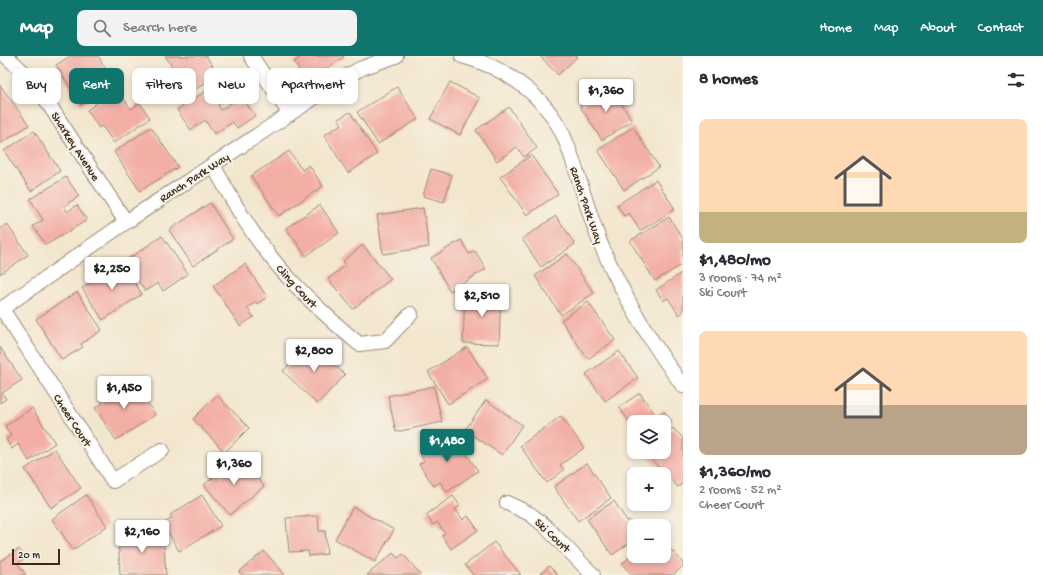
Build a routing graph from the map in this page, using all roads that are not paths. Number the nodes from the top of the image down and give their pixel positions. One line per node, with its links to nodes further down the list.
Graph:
1 (6, 56): 7 (street, Sharkey Avenue)
2 (251, 56): 5 (street)
3 (396, 56): 5 (street, Ranch Park Way)
4 (462, 56): 10 (street, Ranch Park Way)
5 (290, 114): 6 (street, Ranch Park Way)
6 (213, 165): 7 (street, Ranch Park Way); 9 (street, Cling Court)
7 (126, 222): 8 (street, Ranch Park Way)
8 (1, 310): 11 (street, Cheer Court)
9 (411, 314)
10 (683, 386)
11 (162, 450)
12 (507, 503): 13 (street, Ski Court)
13 (593, 575)

